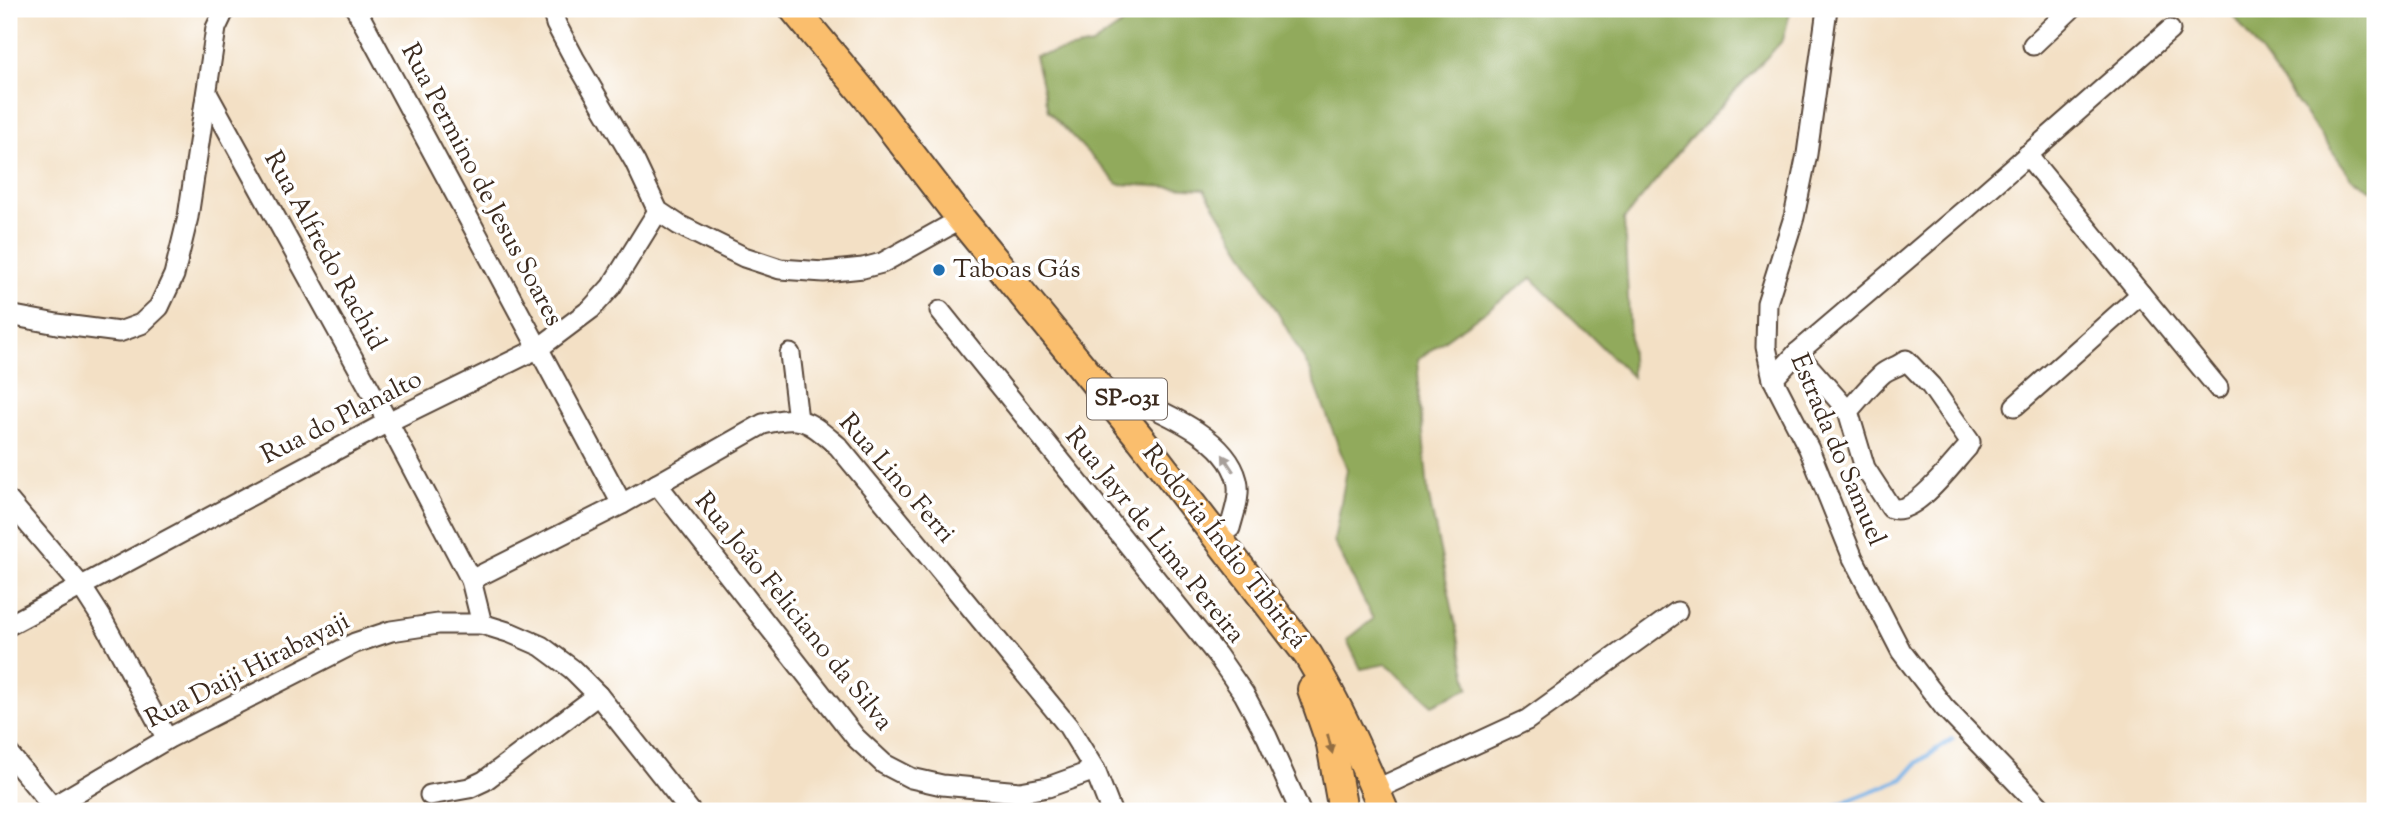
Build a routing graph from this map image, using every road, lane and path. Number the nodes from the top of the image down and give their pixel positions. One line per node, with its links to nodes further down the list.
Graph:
1 (225, 9): 10 (street)
2 (356, 9): 17 (street, Rua Permino de Jesus Soares)
3 (552, 9): 12 (street)
4 (794, 9): 13 (highway, Rodovia Índio Tibiriçá / SP-031)
5 (818, 9): 22 (highway, Rodovia Índio Tibiriçá / SP-031)
6 (1827, 9): 20 (street, Estrada do Samuel)
7 (2071, 9): 9 (street)
8 (2170, 30): 11 (street)
9 (2033, 45)
10 (207, 93): 16 (street); 26 (street, Rua Alfredo Rachid)
11 (2027, 155): 14 (street); 18 (street)
12 (658, 211): 13 (street); 17 (street, Rua do Planalto)
13 (961, 219): 36 (highway, Rodovia Índio Tibiriçá / SP-031)
14 (2141, 294): 21 (street); 23 (street)
15 (940, 311): 46 (street, Rua Jayr de Lima Pereira)
16 (9, 315)
17 (539, 348): 26 (street, Rua do Planalto); 29 (street)
18 (1797, 353): 20 (street); 24 (street)
19 (790, 354): 25 (street)
20 (1773, 379): 49 (street, Estrada do Samuel)
21 (2218, 388)
22 (1123, 394): 30 (highway, Rodovia Índio Tibiriçá / SP-031); 30 (street, one-way to 22)
23 (2015, 405)
24 (1848, 411): 24 (street)
25 (798, 420): 27 (street, Rua Lino Ferri); 40 (street, Rua Lino Ferri)
26 (388, 422): 31 (street, Rua Alfredo Rachid); 32 (street, Rua do Planalto)
27 (657, 484): 29 (street, Rua Lino Ferri); 40 (street, Rua João Feliciano da Silva)
28 (9, 501): 32 (street)
29 (622, 504): 31 (street, Rua Lino Ferri)
30 (1230, 528): 42 (highway, Rodovia Índio Tibiriçá / SP-031)
31 (471, 580): 34 (street, Rua Alfredo Rachid)
32 (81, 586): 35 (street, Rua do Planalto); 38 (street)
33 (1677, 612): 42 (street)
34 (482, 624): 37 (street, Rua Daiji Hirabayaji); 38 (street, Rua Daiji Hirabayaji)
35 (9, 625)
36 (1292, 634): 42 (highway, Rodovia Índio Tibiriçá / SP-031); 47 (highway, one-way to 47)
37 (598, 695): 41 (street); 44 (street, Rua Daiji Hirabayaji)
38 (167, 739): 43 (street, Rua Daiji Hirabayaji)
39 (9, 754): 43 (street)
40 (1095, 770): 45 (street, Rua Lino Ferri)
41 (430, 794)
42 (1386, 798): 48 (highway, Rodovia Índio Tibiriçá / SP-031)
43 (54, 809)
44 (690, 811)
45 (1111, 811)
46 (1300, 811)
47 (1343, 811)
48 (1401, 811)
49 (2044, 811)

